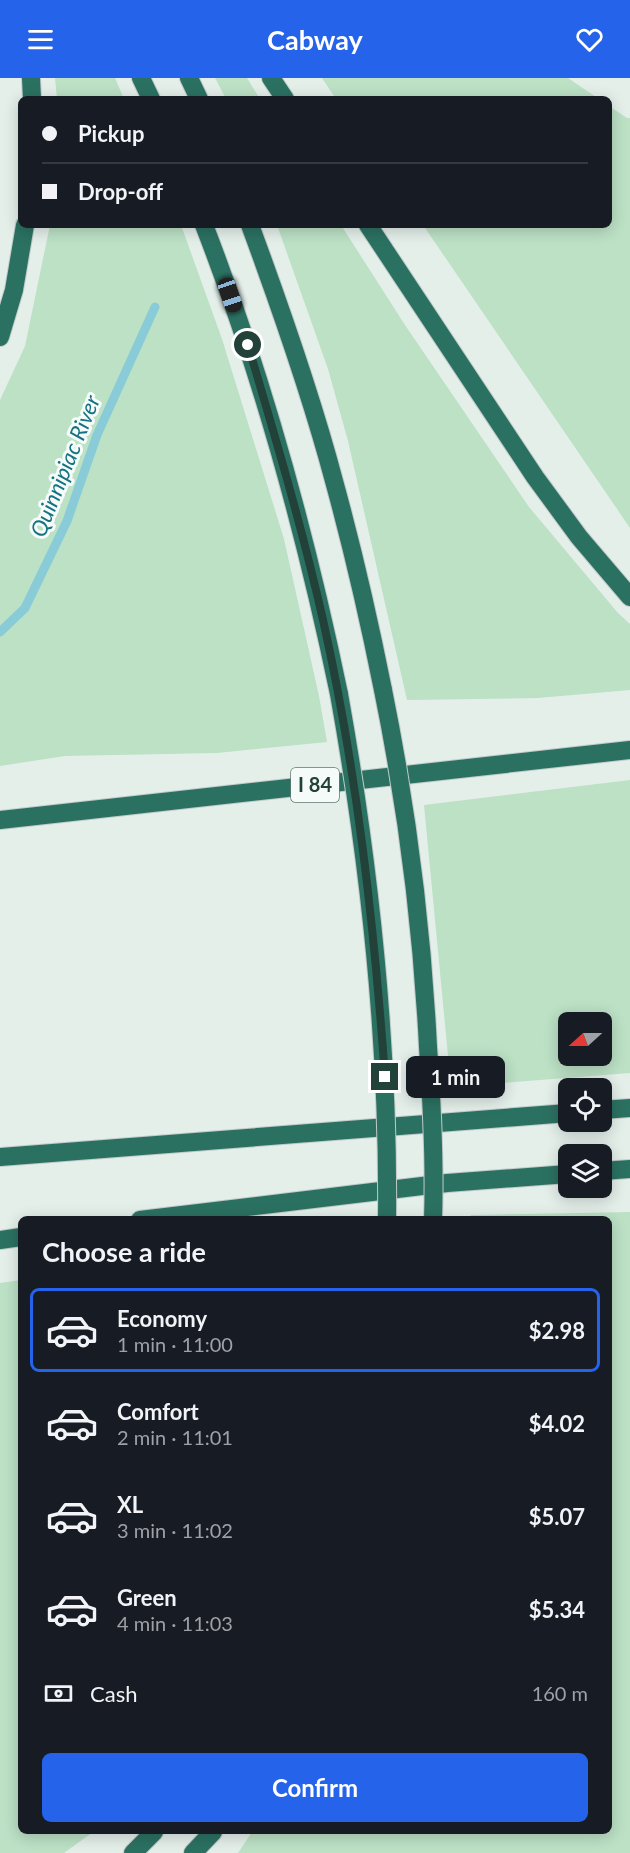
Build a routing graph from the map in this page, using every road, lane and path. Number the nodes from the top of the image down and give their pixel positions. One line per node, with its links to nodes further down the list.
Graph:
1 (31, 78): 5 (highway)
2 (141, 78): 6 (highway)
3 (189, 78): 7 (highway)
4 (272, 78): 8 (highway)
5 (32, 96)
6 (150, 96)
7 (198, 96)
8 (283, 96)
9 (24, 228): 13 (highway)
10 (205, 228): 25 (highway, bridge)
11 (251, 228): 26 (highway, bridge)
12 (370, 228): 14 (highway)
13 (0, 337)
14 (630, 597)
15 (630, 750): 16 (highway, I 84)
16 (0, 820)
17 (630, 1108): 18 (highway)
18 (612, 1109)
19 (558, 1114): 20 (highway)
20 (0, 1157)
21 (630, 1169): 22 (highway)
22 (612, 1170)
23 (558, 1175): 24 (highway)
24 (174, 1216)
25 (387, 1216)
26 (433, 1216)
27 (18, 1237): 28 (highway)
28 (0, 1240)
29 (152, 1834): 31 (highway)
30 (211, 1834): 32 (highway)
31 (133, 1853)
32 (193, 1853)

